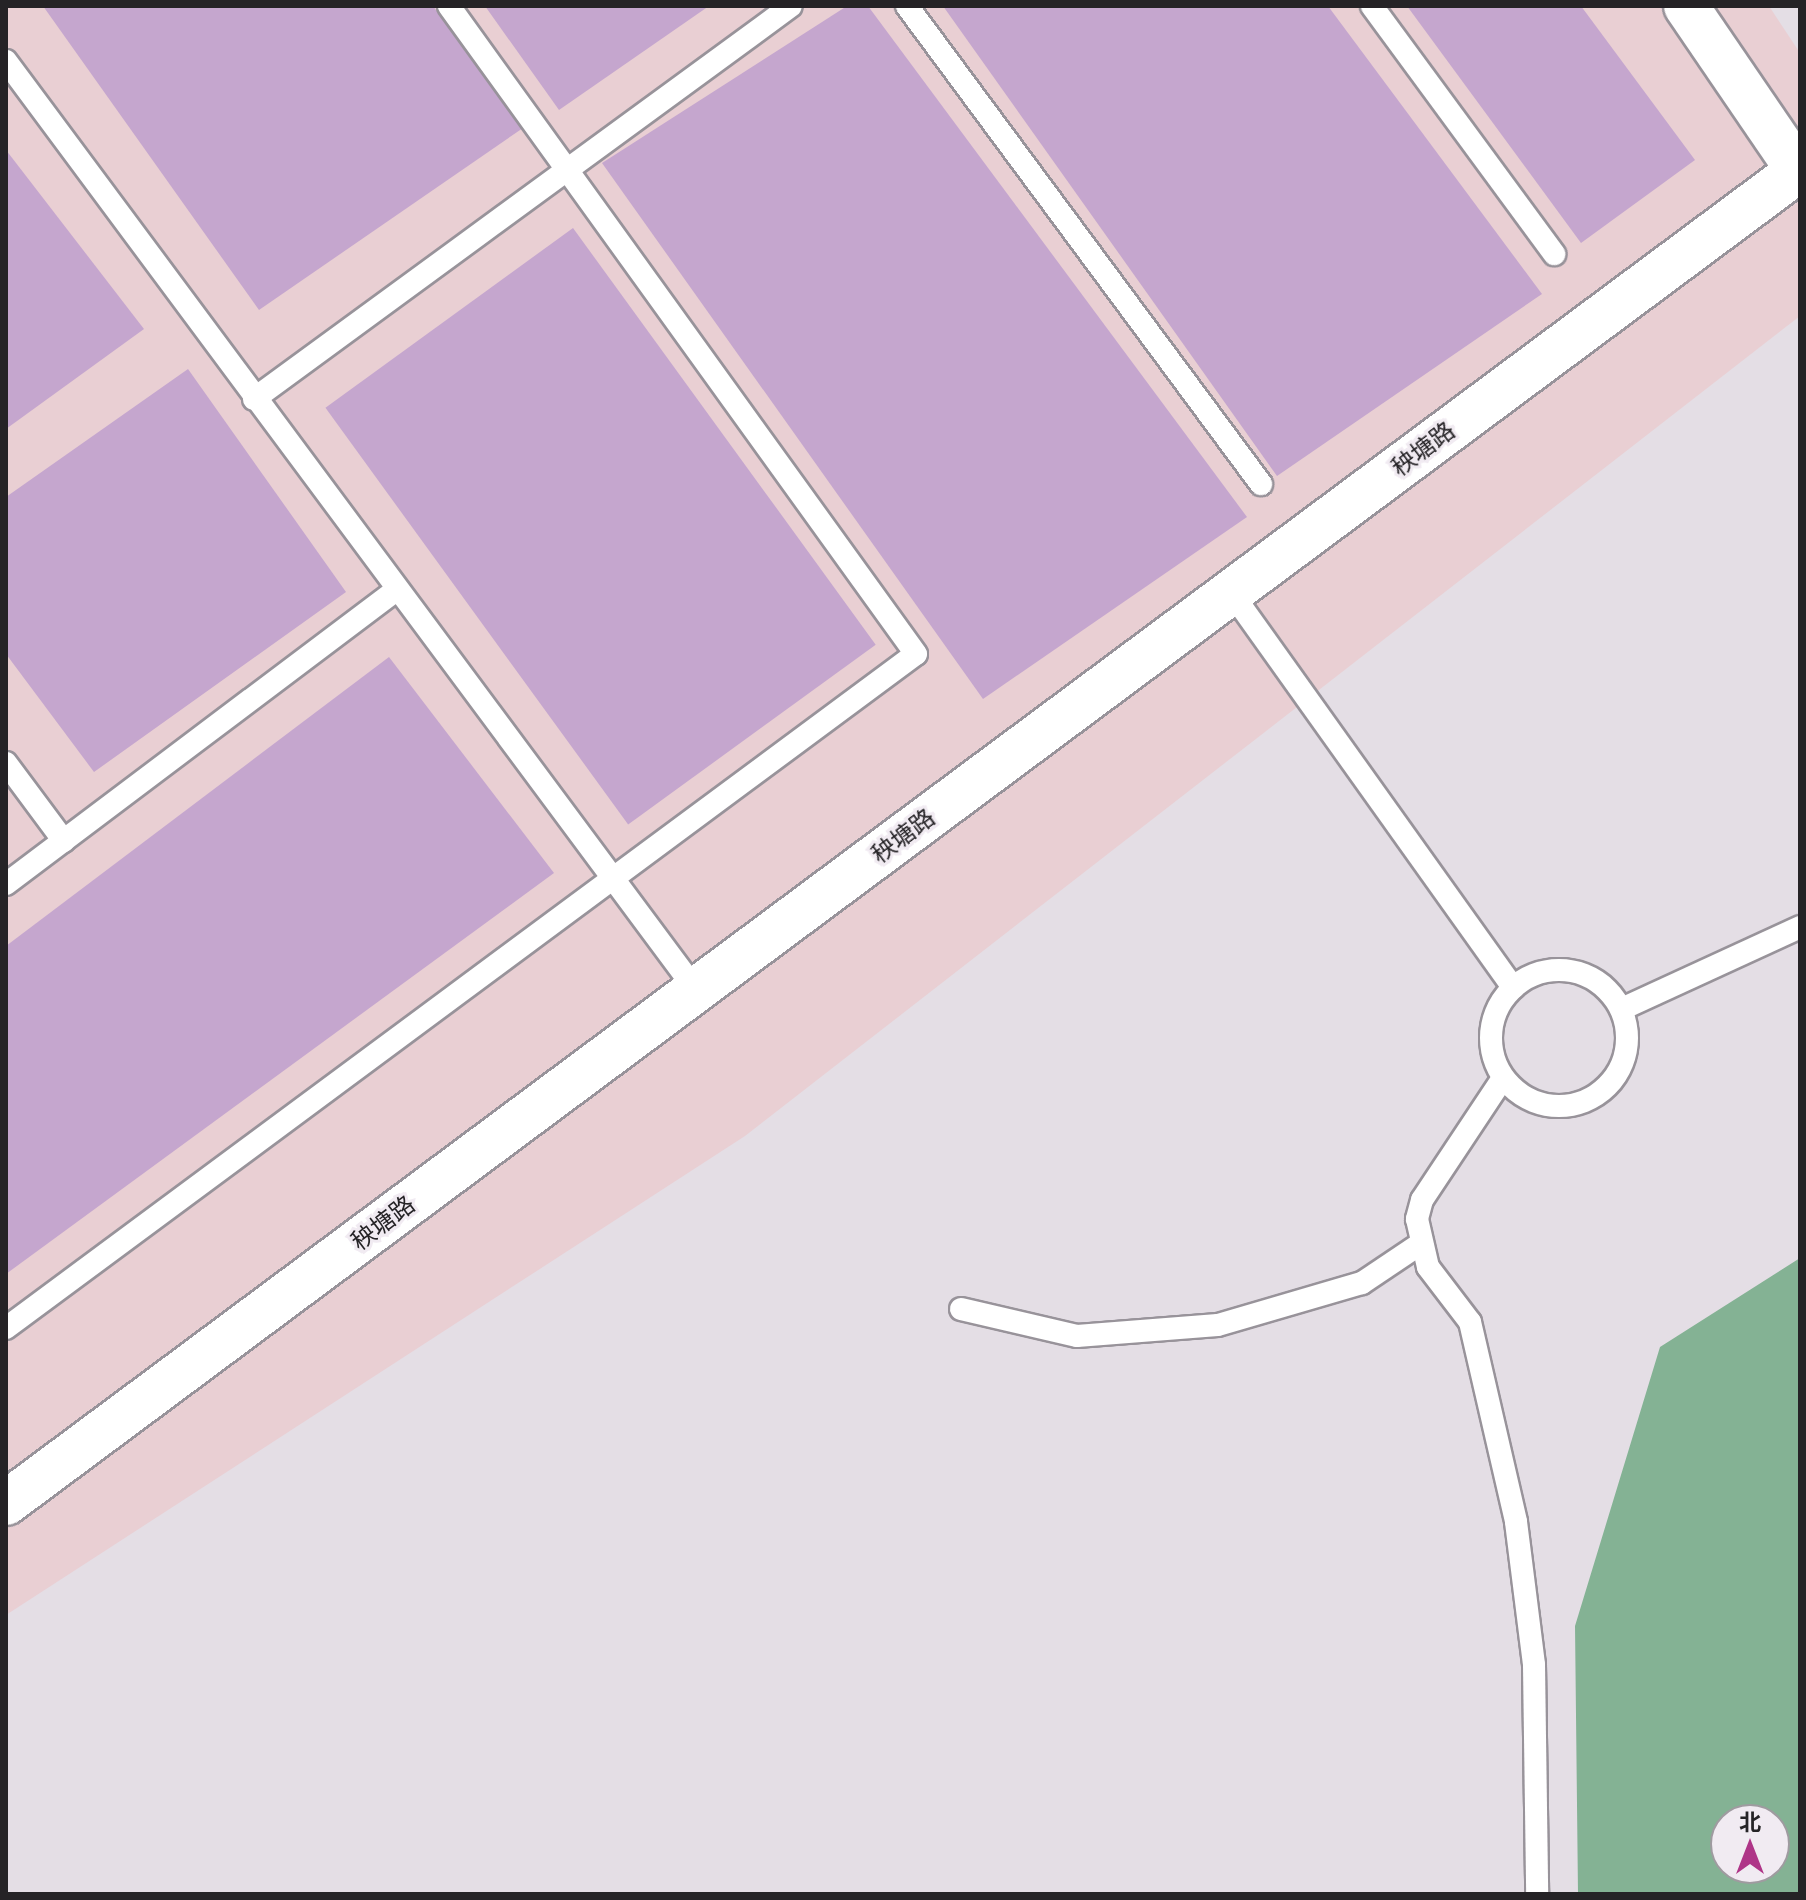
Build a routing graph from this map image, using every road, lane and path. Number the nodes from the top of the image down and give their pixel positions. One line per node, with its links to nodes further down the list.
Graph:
1 (449, 6): 8 (lane)
2 (791, 6): 8 (lane)
3 (907, 6): 11 (lane)
4 (1372, 6): 9 (lane)
5 (1686, 6): 7 (main road)
6 (6, 61): 10 (lane)
7 (1799, 169): 13 (main road, 秧塘路)
8 (567, 170): 10 (lane); 16 (lane)
9 (1554, 254)
10 (254, 399): 12 (lane)
11 (1261, 484)
12 (395, 591): 15 (lane); 16 (lane)
13 (1231, 592): 19 (lane); 20 (main road, 秧塘路)
14 (6, 763): 15 (lane)
15 (64, 841): 17 (lane)
16 (611, 879): 20 (lane); 25 (lane)
17 (6, 884)
18 (1800, 927): 21 (lane)
19 (1513, 988): 21 (lane); 22 (lane)
20 (696, 990): 26 (main road, 秧塘路)
21 (1622, 1009): 22 (lane)
22 (1503, 1078): 23 (lane)
23 (1420, 1244): 24 (lane); 27 (lane)
24 (961, 1309)
25 (6, 1328)
26 (6, 1503)
27 (1537, 1894)

